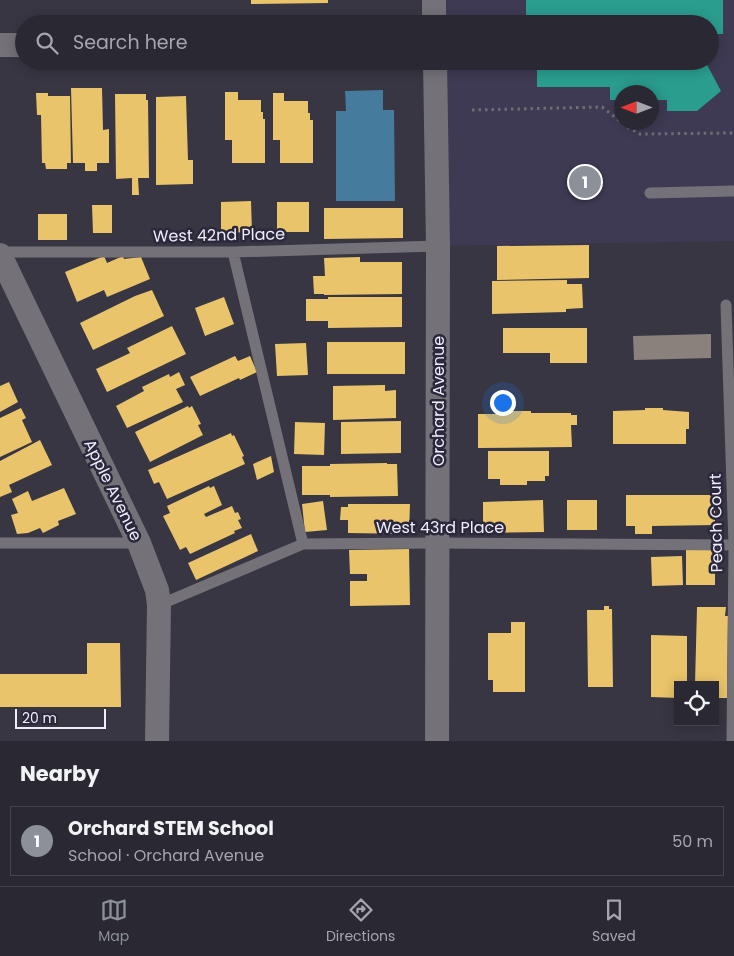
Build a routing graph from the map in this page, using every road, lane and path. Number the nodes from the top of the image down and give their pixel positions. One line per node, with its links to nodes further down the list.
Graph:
1 (434, 0): 2 (street)
2 (434, 15)
3 (0, 45): 4 (street)
4 (15, 45)
5 (435, 70): 10 (street, Orchard Avenue)
6 (472, 110): 7 (path)
7 (734, 133)
8 (734, 191): 9 (lane)
9 (650, 193)
10 (438, 246): 11 (lane, West 42nd Place); 16 (street, Orchard Avenue)
11 (233, 252): 12 (lane, West 42nd Place); 17 (lane)
12 (0, 254): 15 (street, Apple Avenue)
13 (726, 305): 18 (lane, Peach Court)
14 (0, 543): 15 (lane)
15 (139, 543): 19 (street, Apple Avenue)
16 (437, 543): 17 (lane, West 43rd Place); 18 (lane, West 43rd Place); 21 (street, Orchard Avenue)
17 (303, 544): 19 (lane, West 43rd Place)
18 (734, 545): 22 (lane, Peach Court)
19 (159, 604): 20 (street, Apple Avenue)
20 (158, 741)
21 (437, 741)
22 (732, 741)

